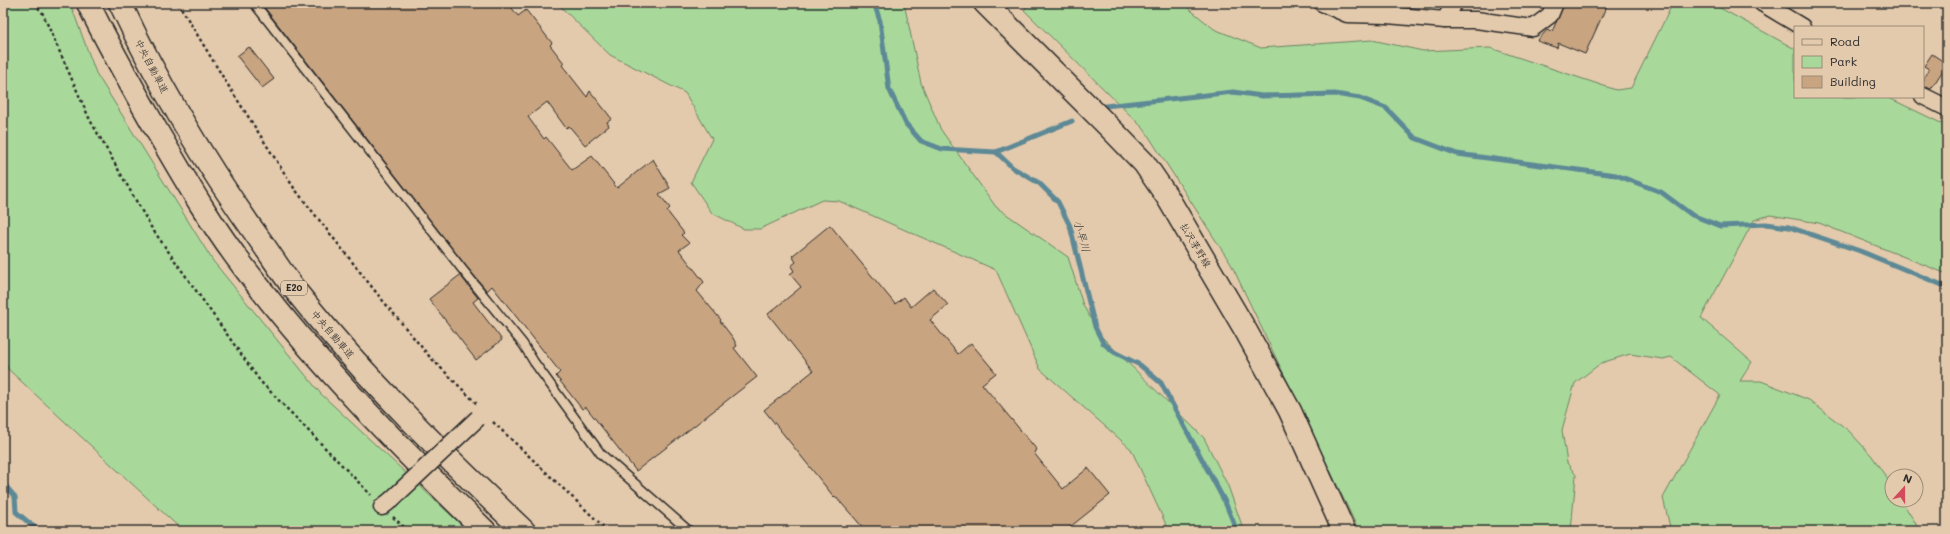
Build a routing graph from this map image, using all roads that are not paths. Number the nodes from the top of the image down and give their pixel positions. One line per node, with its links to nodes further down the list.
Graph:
1 (88, 3): 16 (main road, E20)
2 (120, 3): 17 (main road, 中央自動車道 / E20)
3 (254, 3): 18 (lane)
4 (1322, 3): 9 (street)
5 (1454, 3): 10 (street)
6 (1555, 3): 10 (street)
7 (1762, 3): 11 (street)
8 (994, 6): 19 (main road, 払沢茅野線)
9 (1349, 9): 10 (street)
10 (1445, 20)
11 (1800, 26)
12 (1924, 96): 13 (street)
13 (1947, 108)
14 (480, 415): 15 (street, bridge)
15 (387, 503)
16 (485, 531)
17 (524, 531)
18 (689, 531)
19 (1344, 531)

